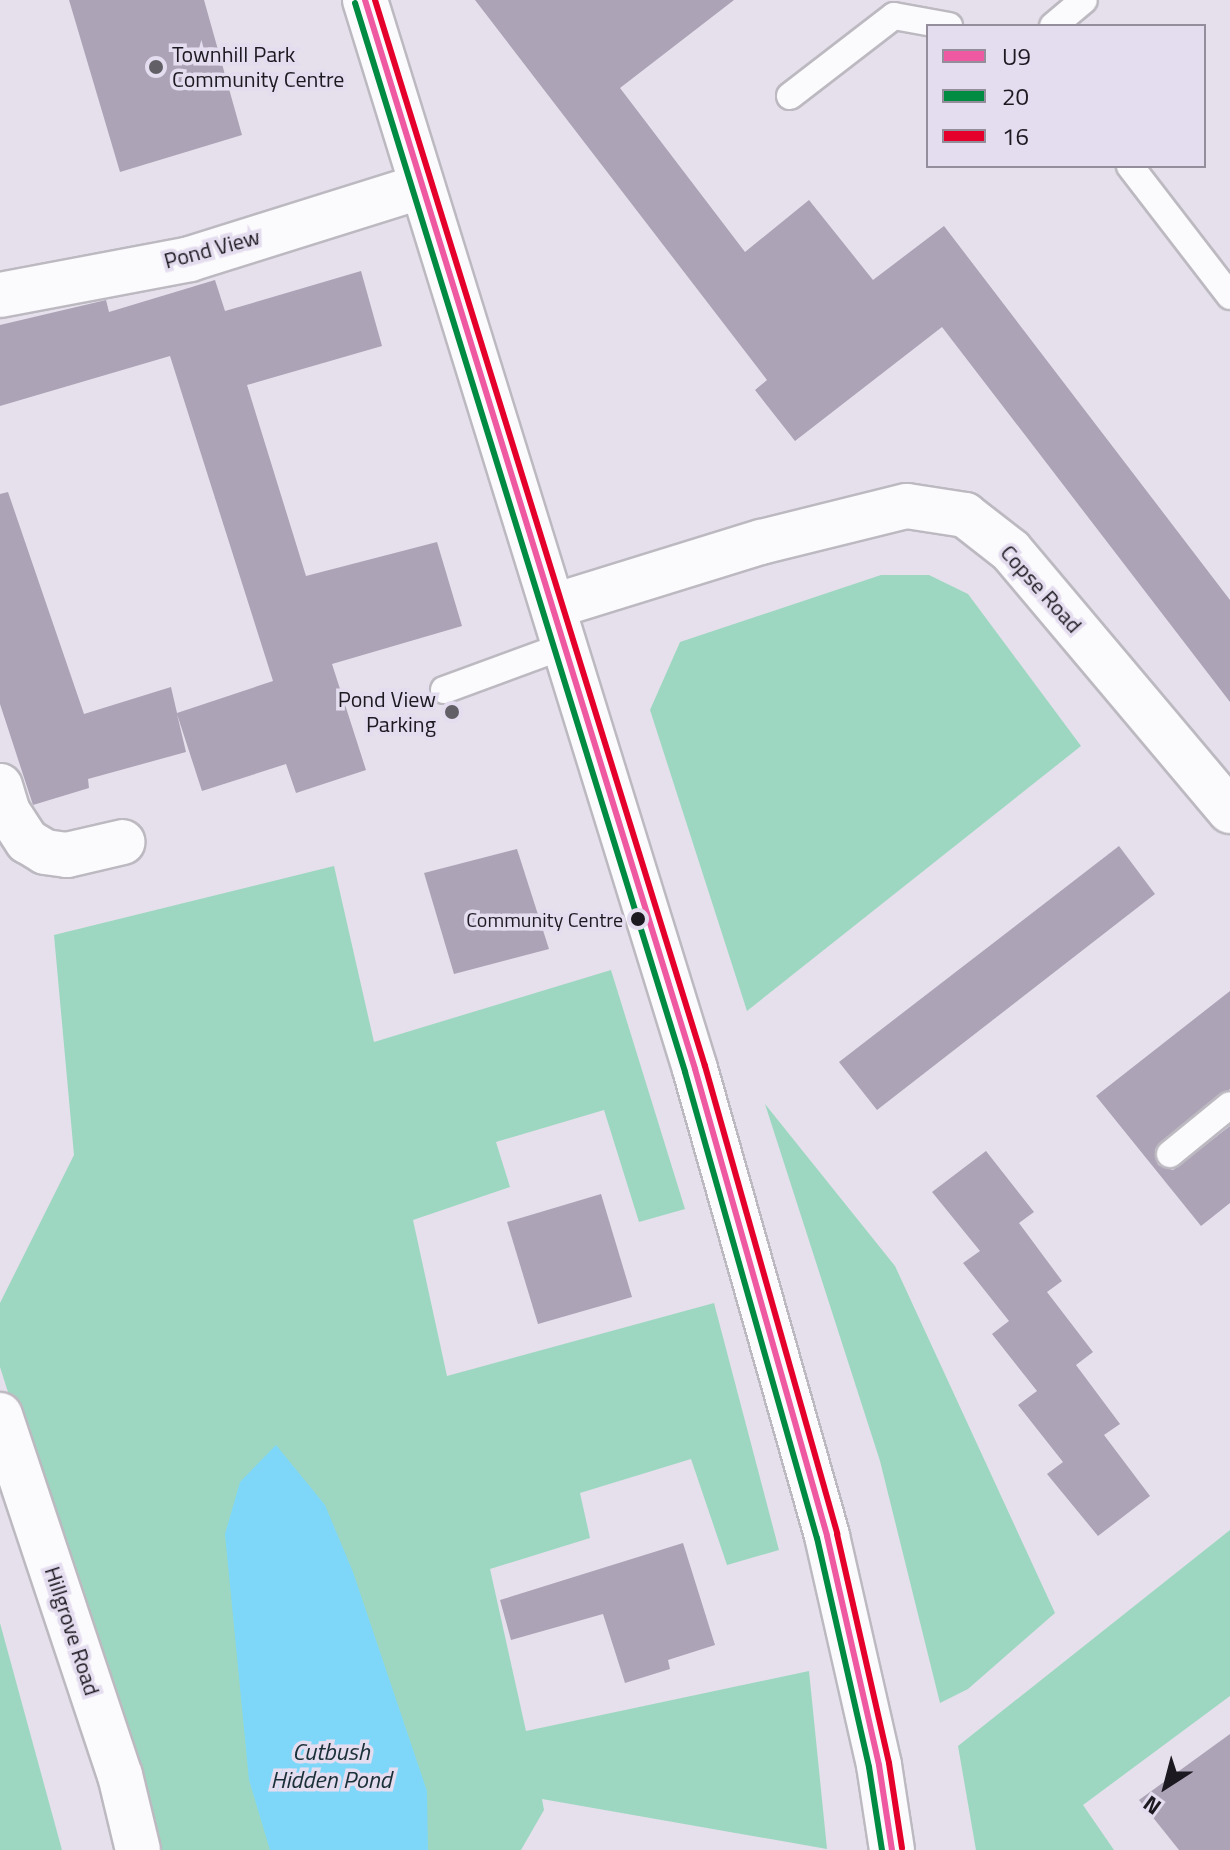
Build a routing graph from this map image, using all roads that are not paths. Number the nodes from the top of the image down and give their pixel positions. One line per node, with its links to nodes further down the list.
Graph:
1 (365, 0): 7 (street)
2 (1084, 0): 4 (lane)
3 (938, 24): 5 (lane)
4 (1055, 24)
5 (790, 96)
6 (1132, 168): 9 (lane)
7 (420, 187): 8 (street, Pond View); 10 (street)
8 (0, 295)
9 (1230, 296)
10 (560, 626): 11 (lane); 13 (street, Copse Road); 19 (street)
11 (444, 690)
12 (0, 786): 14 (street)
13 (1230, 811)
14 (123, 842)
15 (1230, 1105): 16 (lane)
16 (1170, 1154)
17 (0, 1415): 18 (street, Hillgrove Road)
18 (138, 1850)
19 (892, 1850)

